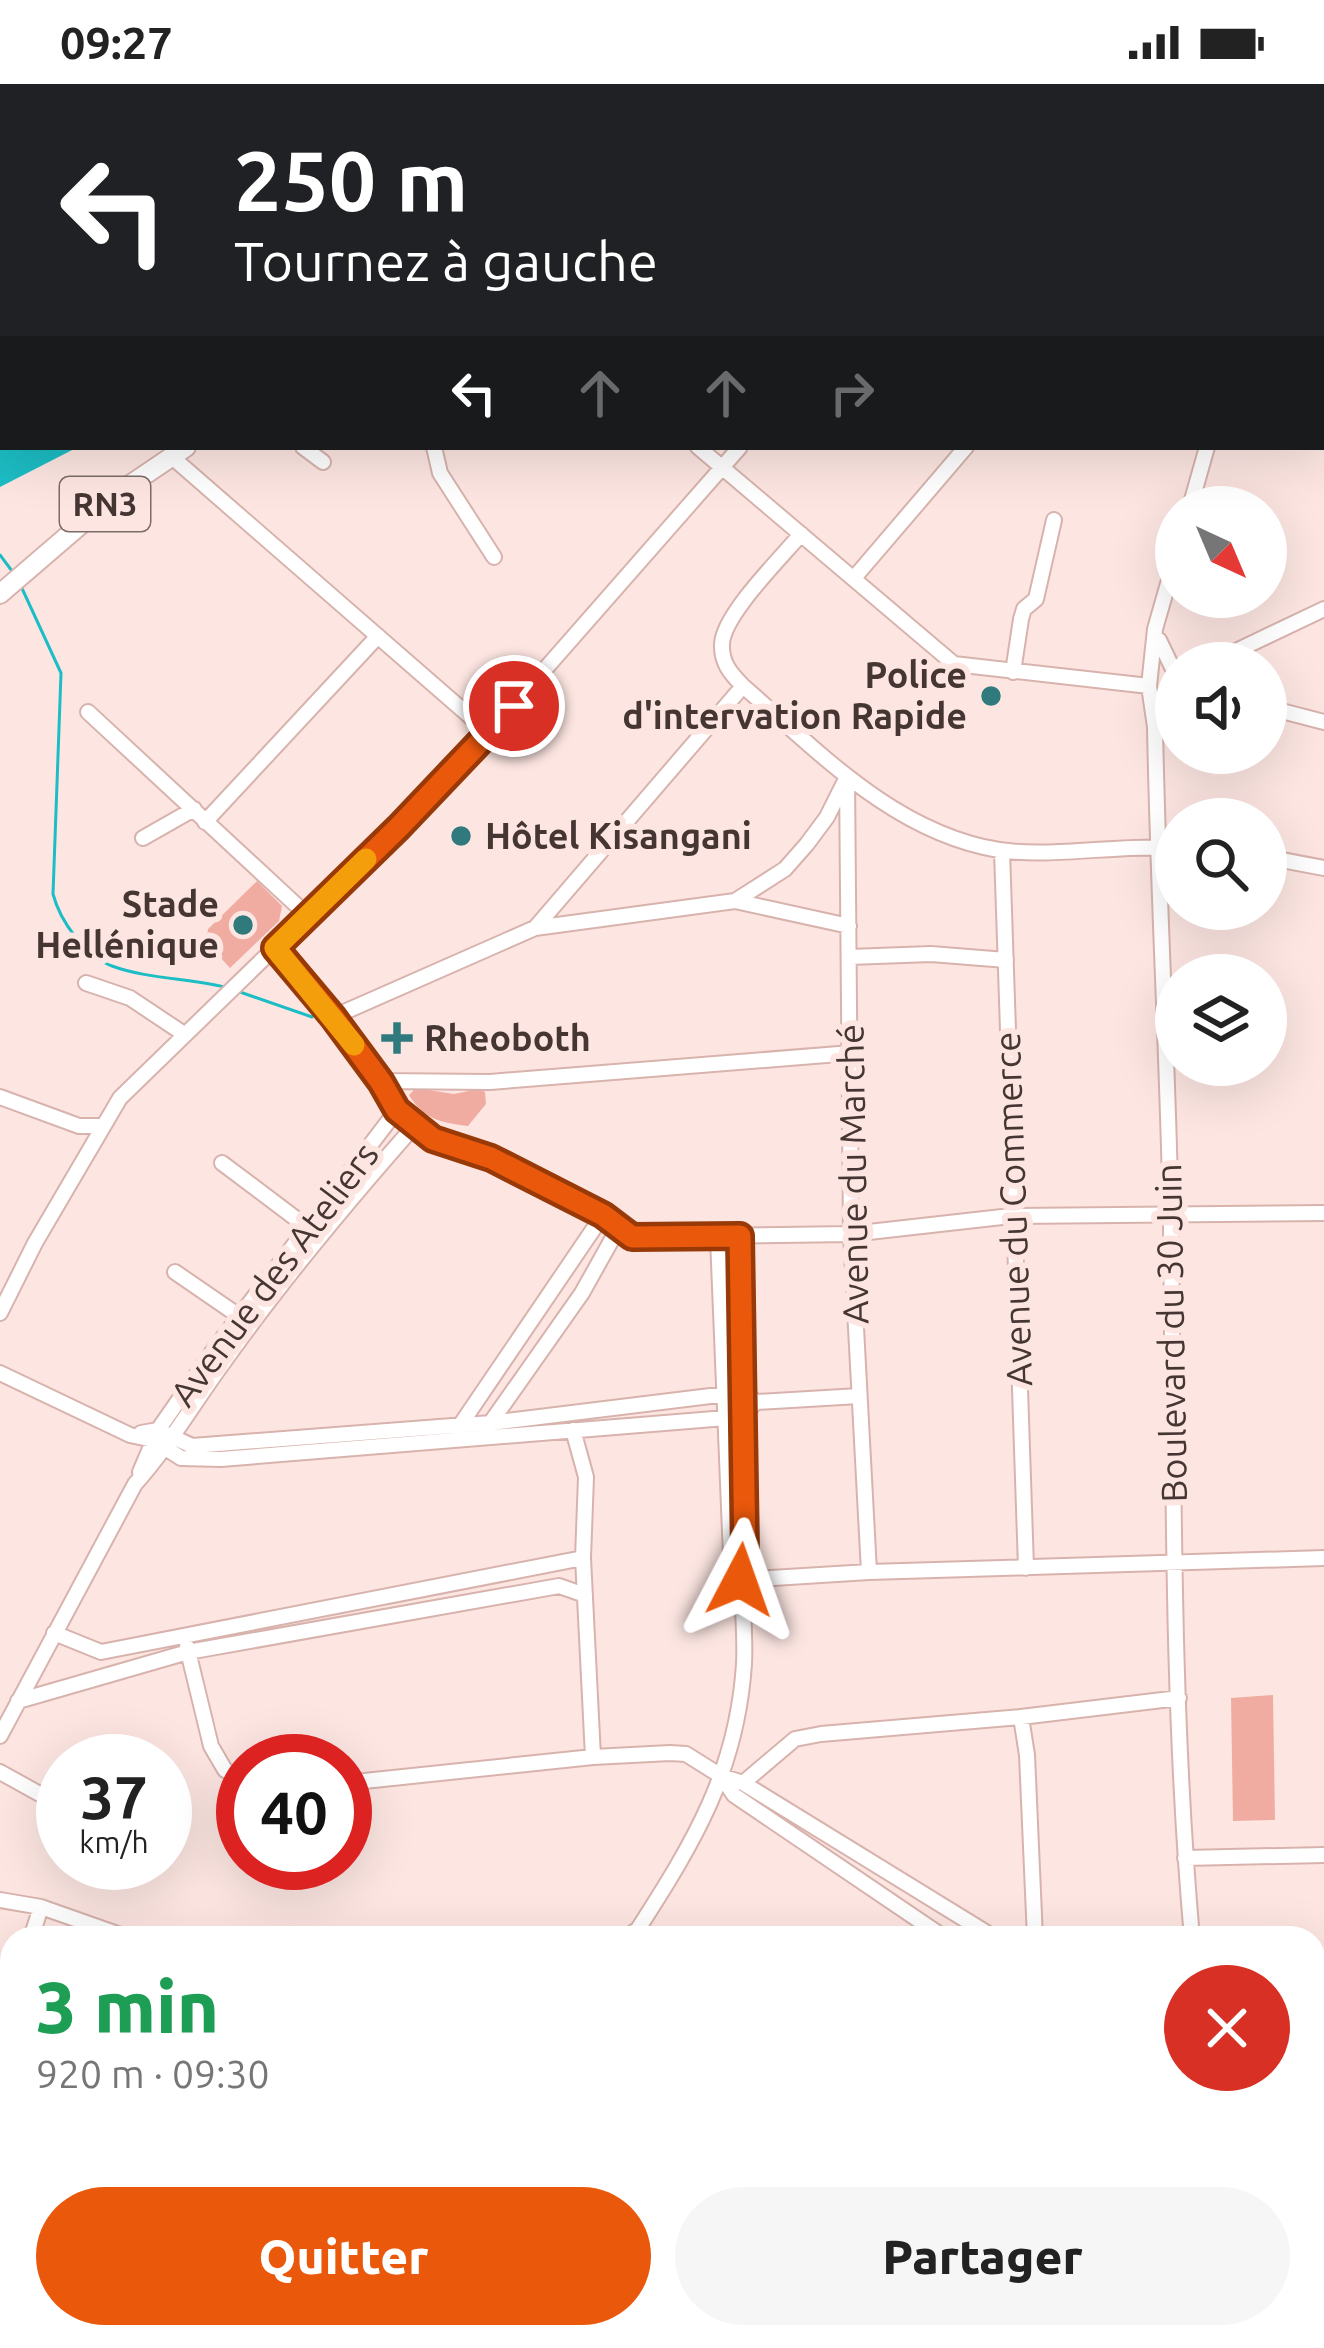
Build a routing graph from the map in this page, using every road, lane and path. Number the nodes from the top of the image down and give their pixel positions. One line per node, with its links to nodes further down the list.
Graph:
1 (307, 450): 8 (street)
2 (435, 450): 13 (street)
3 (702, 450): 9 (street)
4 (737, 450): 9 (street)
5 (963, 450): 14 (street)
6 (1206, 450): 10 (street)
7 (179, 452): 15 (highway, RN3); 19 (street)
8 (323, 462)
9 (723, 467): 12 (street); 31 (street)
10 (1196, 486)
11 (1054, 520): 22 (street)
12 (801, 534): 14 (street); 25 (street)
13 (494, 557)
14 (854, 578): 22 (street)
15 (6, 588)
16 (1324, 609): 21 (street)
17 (1159, 618): 18 (street)
18 (1156, 629): 20 (street); 24 (street, Boulevard du 30 Juin)
19 (378, 636): 31 (street); 34 (street)
20 (1162, 642)
21 (1255, 642)
22 (1013, 673): 24 (street)
23 (1155, 681): 24 (street)
24 (1151, 684): 26 (street); 30 (street, Boulevard du 30 Juin)
25 (743, 686): 32 (street); 40 (street)
26 (1155, 692)
27 (88, 712): 33 (street)
28 (1287, 712): 29 (street)
29 (1324, 722)
30 (1155, 728)
31 (489, 733): 42 (street)
32 (847, 776): 37 (street); 41 (street); 44 (street, Avenue du Marché)
33 (194, 808): 34 (street); 35 (street)
34 (206, 822): 42 (street)
35 (142, 838)
36 (1155, 847): 37 (street)
37 (1002, 850): 49 (street, Avenue du Commerce)
38 (1287, 861): 39 (street)
39 (1324, 868)
40 (565, 892): 43 (street); 45 (street)
41 (735, 901): 43 (street); 44 (street)
42 (307, 915): 47 (street)
43 (583, 921): 45 (street)
44 (849, 926): 48 (street, Avenue du Marché)
45 (535, 928): 51 (street)
46 (1160, 930): 60 (street, Boulevard du 30 Juin)
47 (275, 948): 51 (street); 52 (street)
48 (850, 957): 49 (street); 53 (street, Avenue du Marché)
49 (1006, 961): 63 (street, Avenue du Commerce)
50 (86, 983): 52 (street)
51 (333, 1017): 54 (street)
52 (184, 1034): 58 (street)
53 (851, 1053): 54 (street); 66 (street, Avenue du Marché)
54 (381, 1082): 56 (street)
55 (0, 1096): 58 (street)
56 (397, 1110): 57 (street); 65 (street, Avenue des Ateliers)
57 (416, 1124): 62 (street); 82 (street)
58 (100, 1126): 70 (street)
59 (222, 1163): 65 (street)
60 (1171, 1213): 61 (street); 63 (street); 86 (street, Boulevard du 30 Juin)
61 (1324, 1213)
62 (603, 1215): 64 (street); 78 (street)
63 (1012, 1216): 66 (street); 87 (street, Avenue du Commerce)
64 (620, 1225): 68 (street); 79 (street)
65 (307, 1227): 71 (street, Avenue des Ateliers)
66 (851, 1234): 67 (street); 74 (street, Avenue du Marché)
67 (740, 1236): 68 (street); 75 (street)
68 (718, 1238): 73 (street)
69 (175, 1271): 71 (street)
70 (0, 1313)
71 (239, 1316): 82 (street, Avenue des Ateliers)
72 (0, 1373): 82 (street)
73 (724, 1394): 75 (street); 77 (street); 79 (street)
74 (859, 1396): 75 (street); 88 (street, Avenue du Marché)
75 (749, 1397): 76 (street)
76 (744, 1415): 77 (street); 90 (street)
77 (726, 1418): 80 (street); 90 (street)
78 (461, 1423): 79 (street); 82 (street); 83 (street)
79 (490, 1423): 81 (street)
80 (573, 1430): 81 (street); 84 (street)
81 (478, 1438): 83 (street)
82 (163, 1439): 83 (street); 93 (street)
83 (449, 1441)
84 (584, 1558): 89 (street); 91 (street)
85 (1324, 1558): 86 (street)
86 (1174, 1563): 87 (street); 95 (street, Boulevard du 30 Juin)
87 (1026, 1568): 88 (street)
88 (868, 1572): 90 (street)
89 (475, 1580): 92 (street); 94 (street)
90 (740, 1580): 102 (street)
91 (585, 1595): 92 (street); 100 (street)
92 (474, 1601): 94 (street)
93 (54, 1634): 94 (street); 96 (street)
94 (186, 1644): 96 (street); 99 (street)
95 (1179, 1698): 97 (street); 107 (street, Boulevard du 30 Juin)
96 (18, 1702): 98 (street)
97 (1021, 1717): 104 (street); 115 (street)
98 (0, 1736)
99 (216, 1755)
100 (592, 1756): 102 (street); 103 (street)
101 (0, 1772): 105 (street)
102 (721, 1776): 104 (street); 112 (street); 113 (street)
103 (372, 1780)
104 (742, 1783): 114 (street)
105 (36, 1792)
106 (1324, 1856): 107 (street)
107 (1185, 1858): 116 (street, Boulevard du 30 Juin)
108 (0, 1900): 109 (street)
109 (41, 1907): 110 (street); 111 (street)
110 (35, 1926)
111 (95, 1926)
112 (640, 1926)
113 (927, 1926)
114 (975, 1926)
115 (1035, 1926)
116 (1191, 1926)

